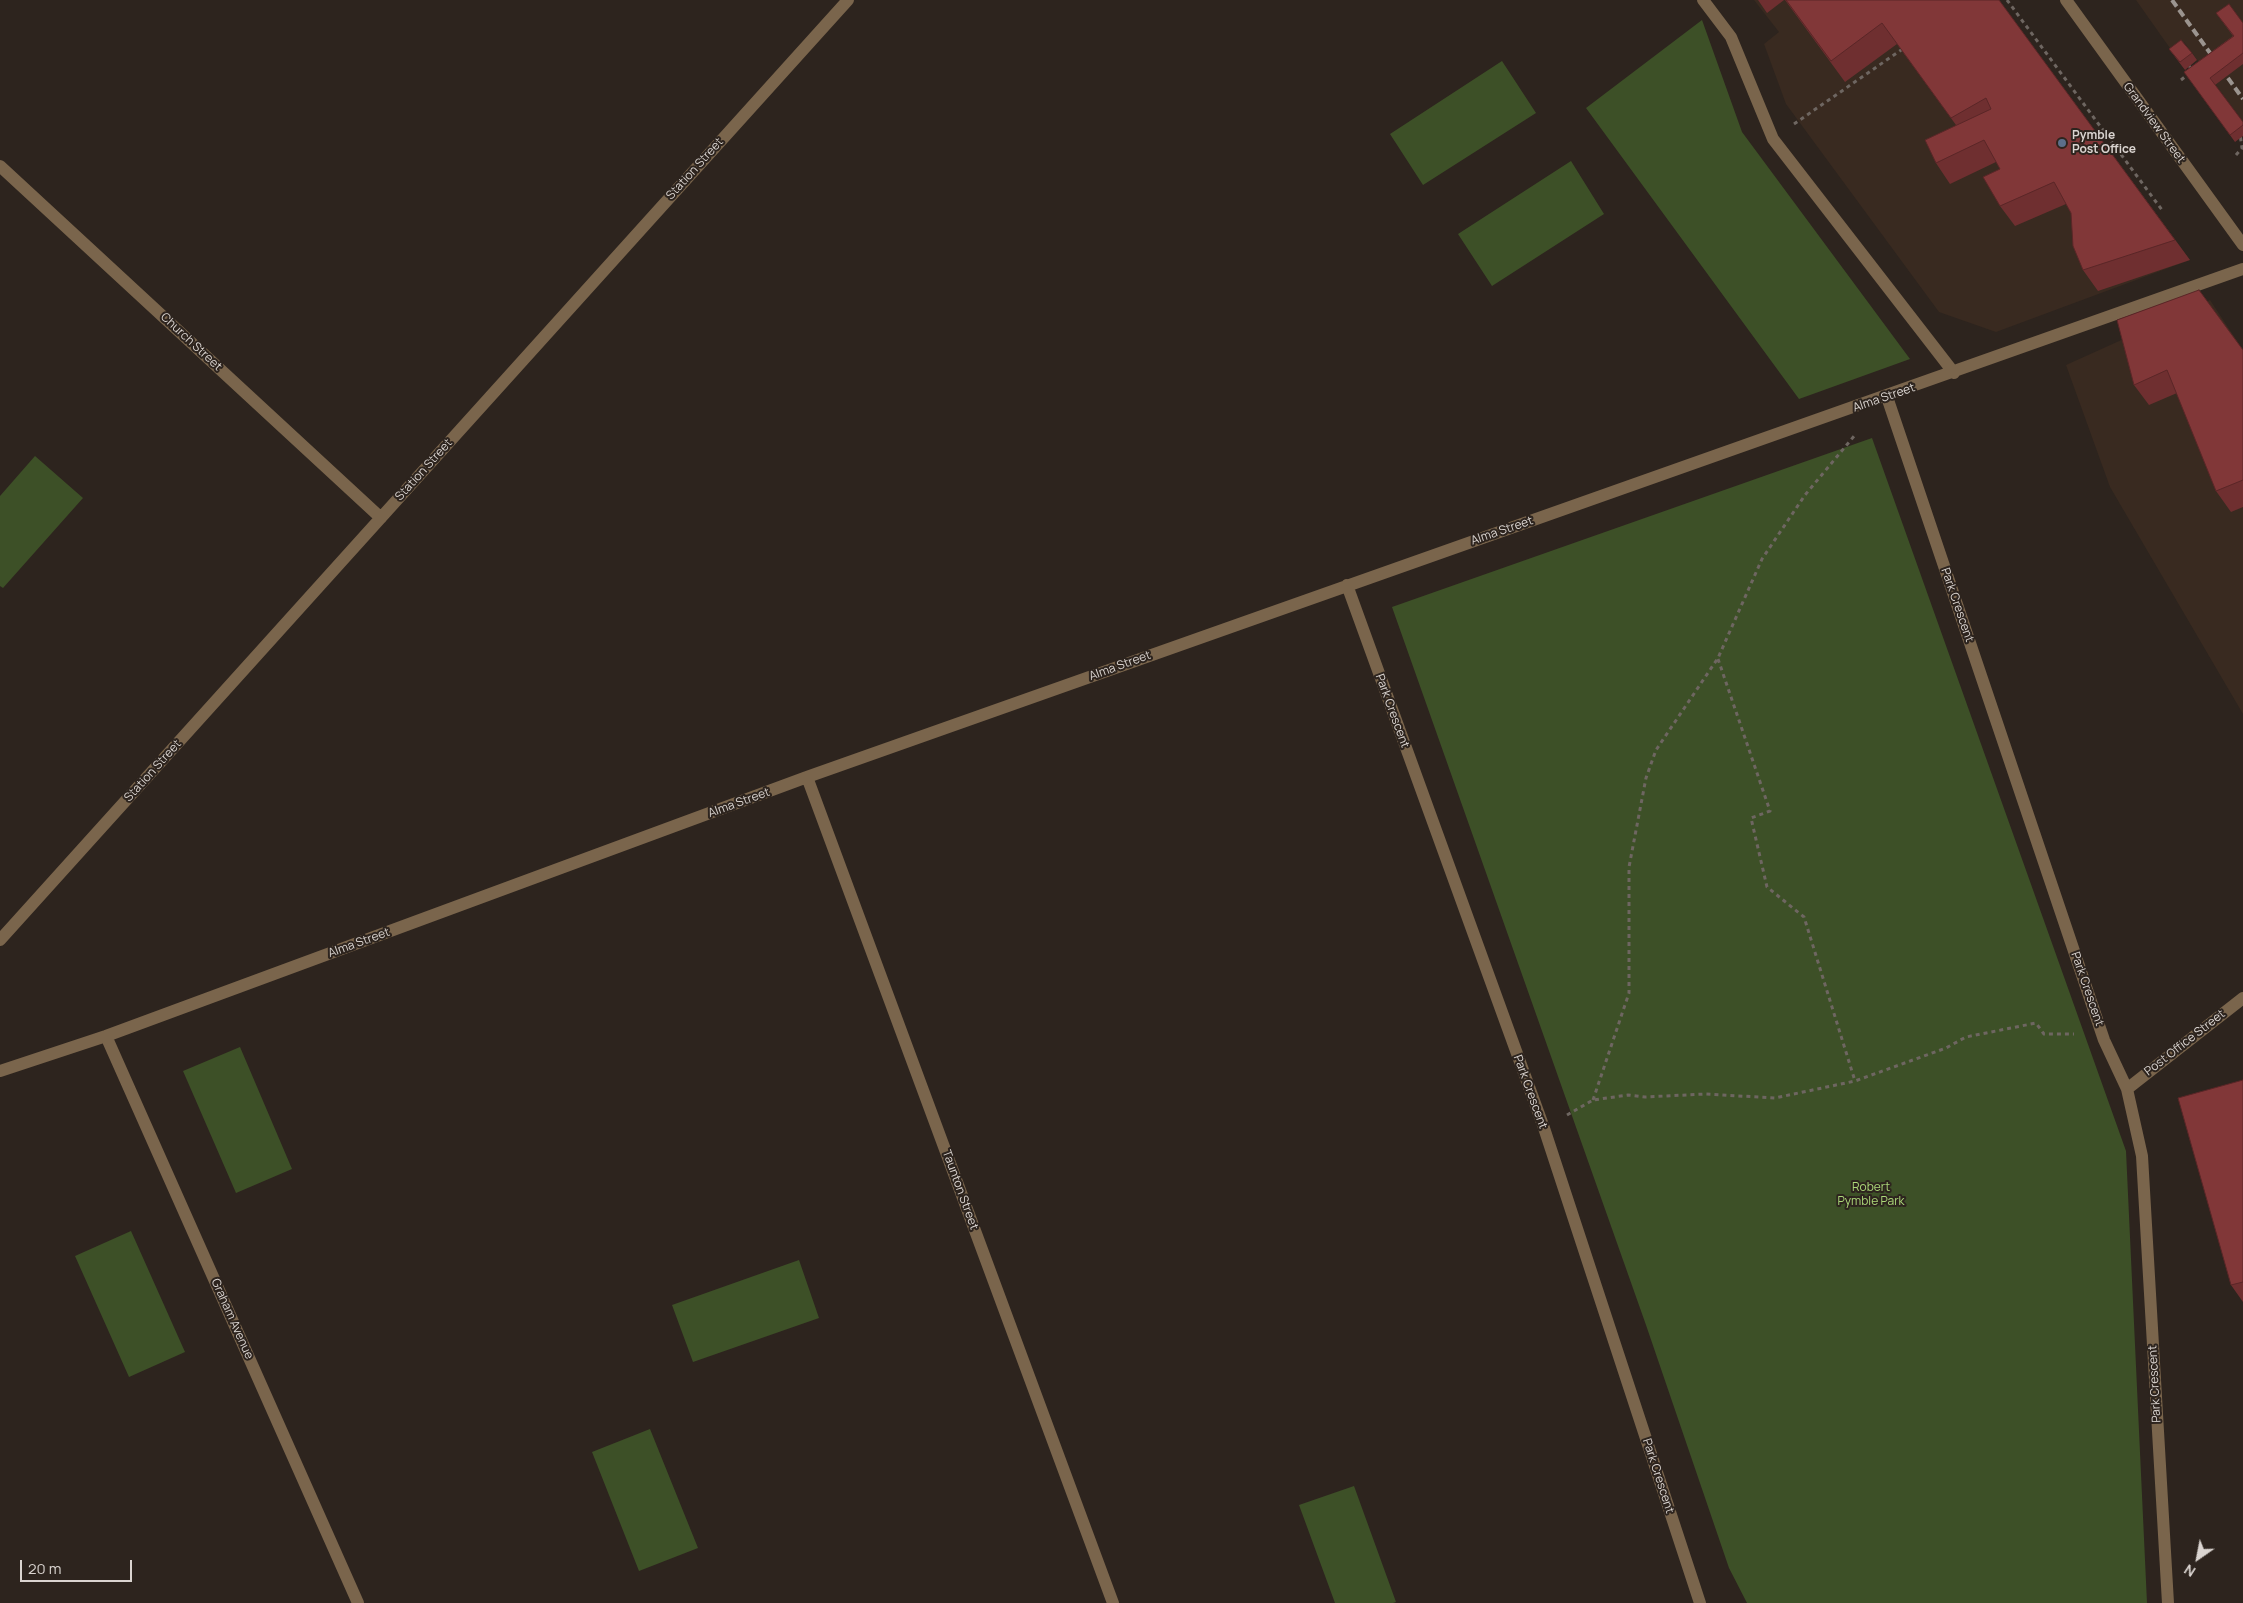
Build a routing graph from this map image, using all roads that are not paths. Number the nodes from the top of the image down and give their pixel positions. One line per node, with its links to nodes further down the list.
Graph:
1 (848, 0): 9 (street, Station Street)
2 (1703, 0): 7 (street)
3 (2066, 0): 5 (street, Grandview Street)
4 (0, 166): 9 (street, Church Street)
5 (2243, 245)
6 (2243, 269): 7 (street, Alma Street)
7 (1954, 373): 8 (street, Alma Street)
8 (1887, 397): 10 (street, Alma Street); 16 (street, Park Crescent)
9 (381, 518): 12 (street, Station Street)
10 (1347, 585): 11 (street, Alma Street); 19 (street, Park Crescent)
11 (807, 777): 14 (street, Alma Street); 18 (street, Taunton Street)
12 (0, 940)
13 (2243, 998): 16 (street, Post Office Street)
14 (106, 1036): 15 (street, Alma Street); 17 (street, Graham Avenue)
15 (0, 1071)
16 (2127, 1089): 20 (street, Park Crescent)
17 (358, 1603)
18 (1113, 1603)
19 (1700, 1603)
20 (2168, 1603)

